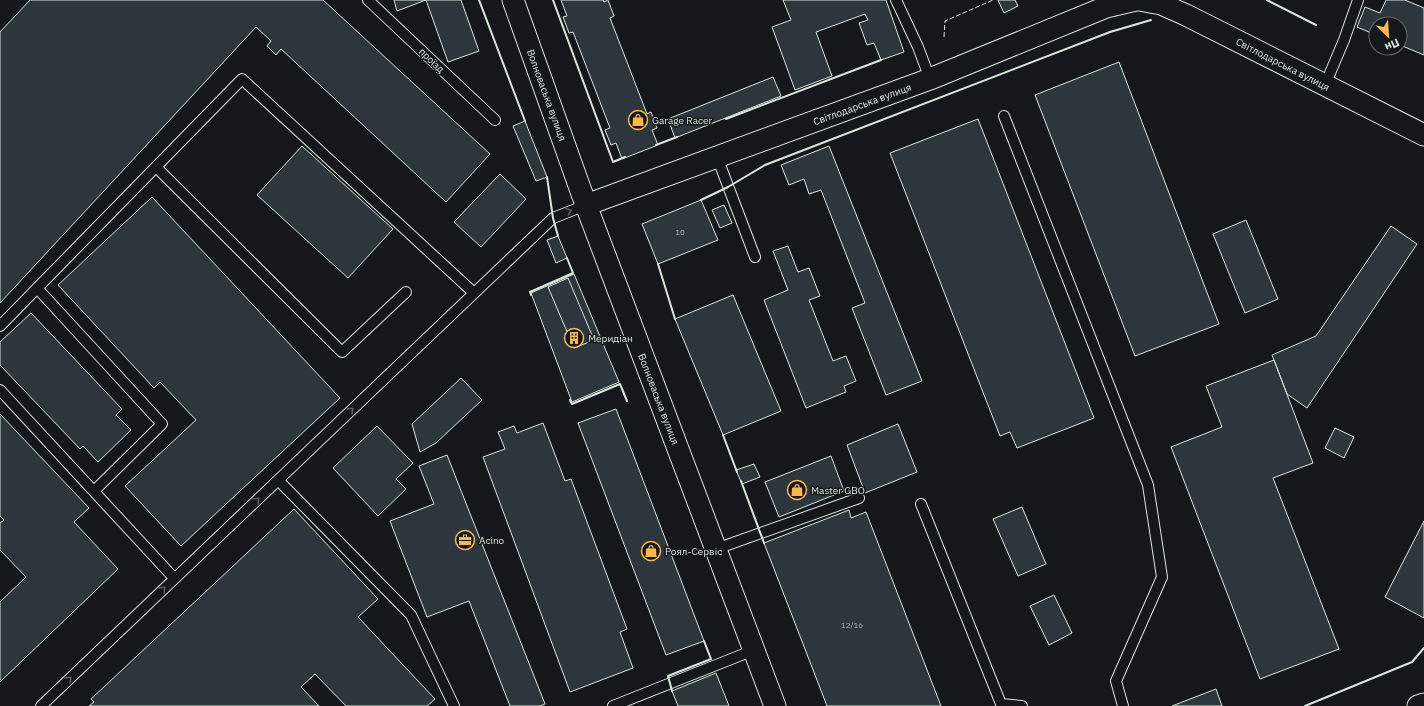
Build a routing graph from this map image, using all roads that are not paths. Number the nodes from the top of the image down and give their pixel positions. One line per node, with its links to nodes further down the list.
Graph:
1 (368, 0): 10 (lane, проїзд)
2 (513, 0): 14 (street, Волноваська вулиця)
3 (896, 0): 7 (lane)
4 (1136, 0): 7 (street, Світлодарська вулиця)
5 (1139, 0): 8 (street, Світлодарська вулиця)
6 (1358, 0): 8 (lane)
7 (930, 79): 12 (street, Світлодарська вулиця)
8 (1325, 85): 11 (street, Світлодарська вулиця)
9 (1004, 116): 34 (lane)
10 (495, 120)
11 (1424, 135)
12 (717, 157): 14 (street, Світлодарська вулиця); 15 (lane)
13 (156, 166): 16 (lane); 17 (lane); 18 (lane)
14 (586, 205): 18 (lane, one-way to 14); 25 (street, Волноваська вулиця)
15 (755, 257)
16 (38, 288): 19 (lane); 22 (lane)
17 (406, 292)
18 (474, 292): 21 (lane, one-way to 18)
19 (0, 326)
20 (0, 390): 22 (lane)
21 (278, 480): 26 (lane, one-way to 21); 30 (lane)
22 (94, 491): 26 (lane)
23 (859, 498): 25 (lane)
24 (920, 504): 33 (lane)
25 (716, 549): 27 (street, Волноваська вулиця)
26 (174, 578): 29 (lane, one-way to 26)
27 (754, 650): 31 (lane); 32 (street, Волноваська вулиця)
28 (1424, 704): 35 (street)
29 (41, 706)
30 (454, 706)
31 (612, 706)
32 (775, 706)
33 (1022, 706)
34 (1123, 706)
35 (1418, 706)

